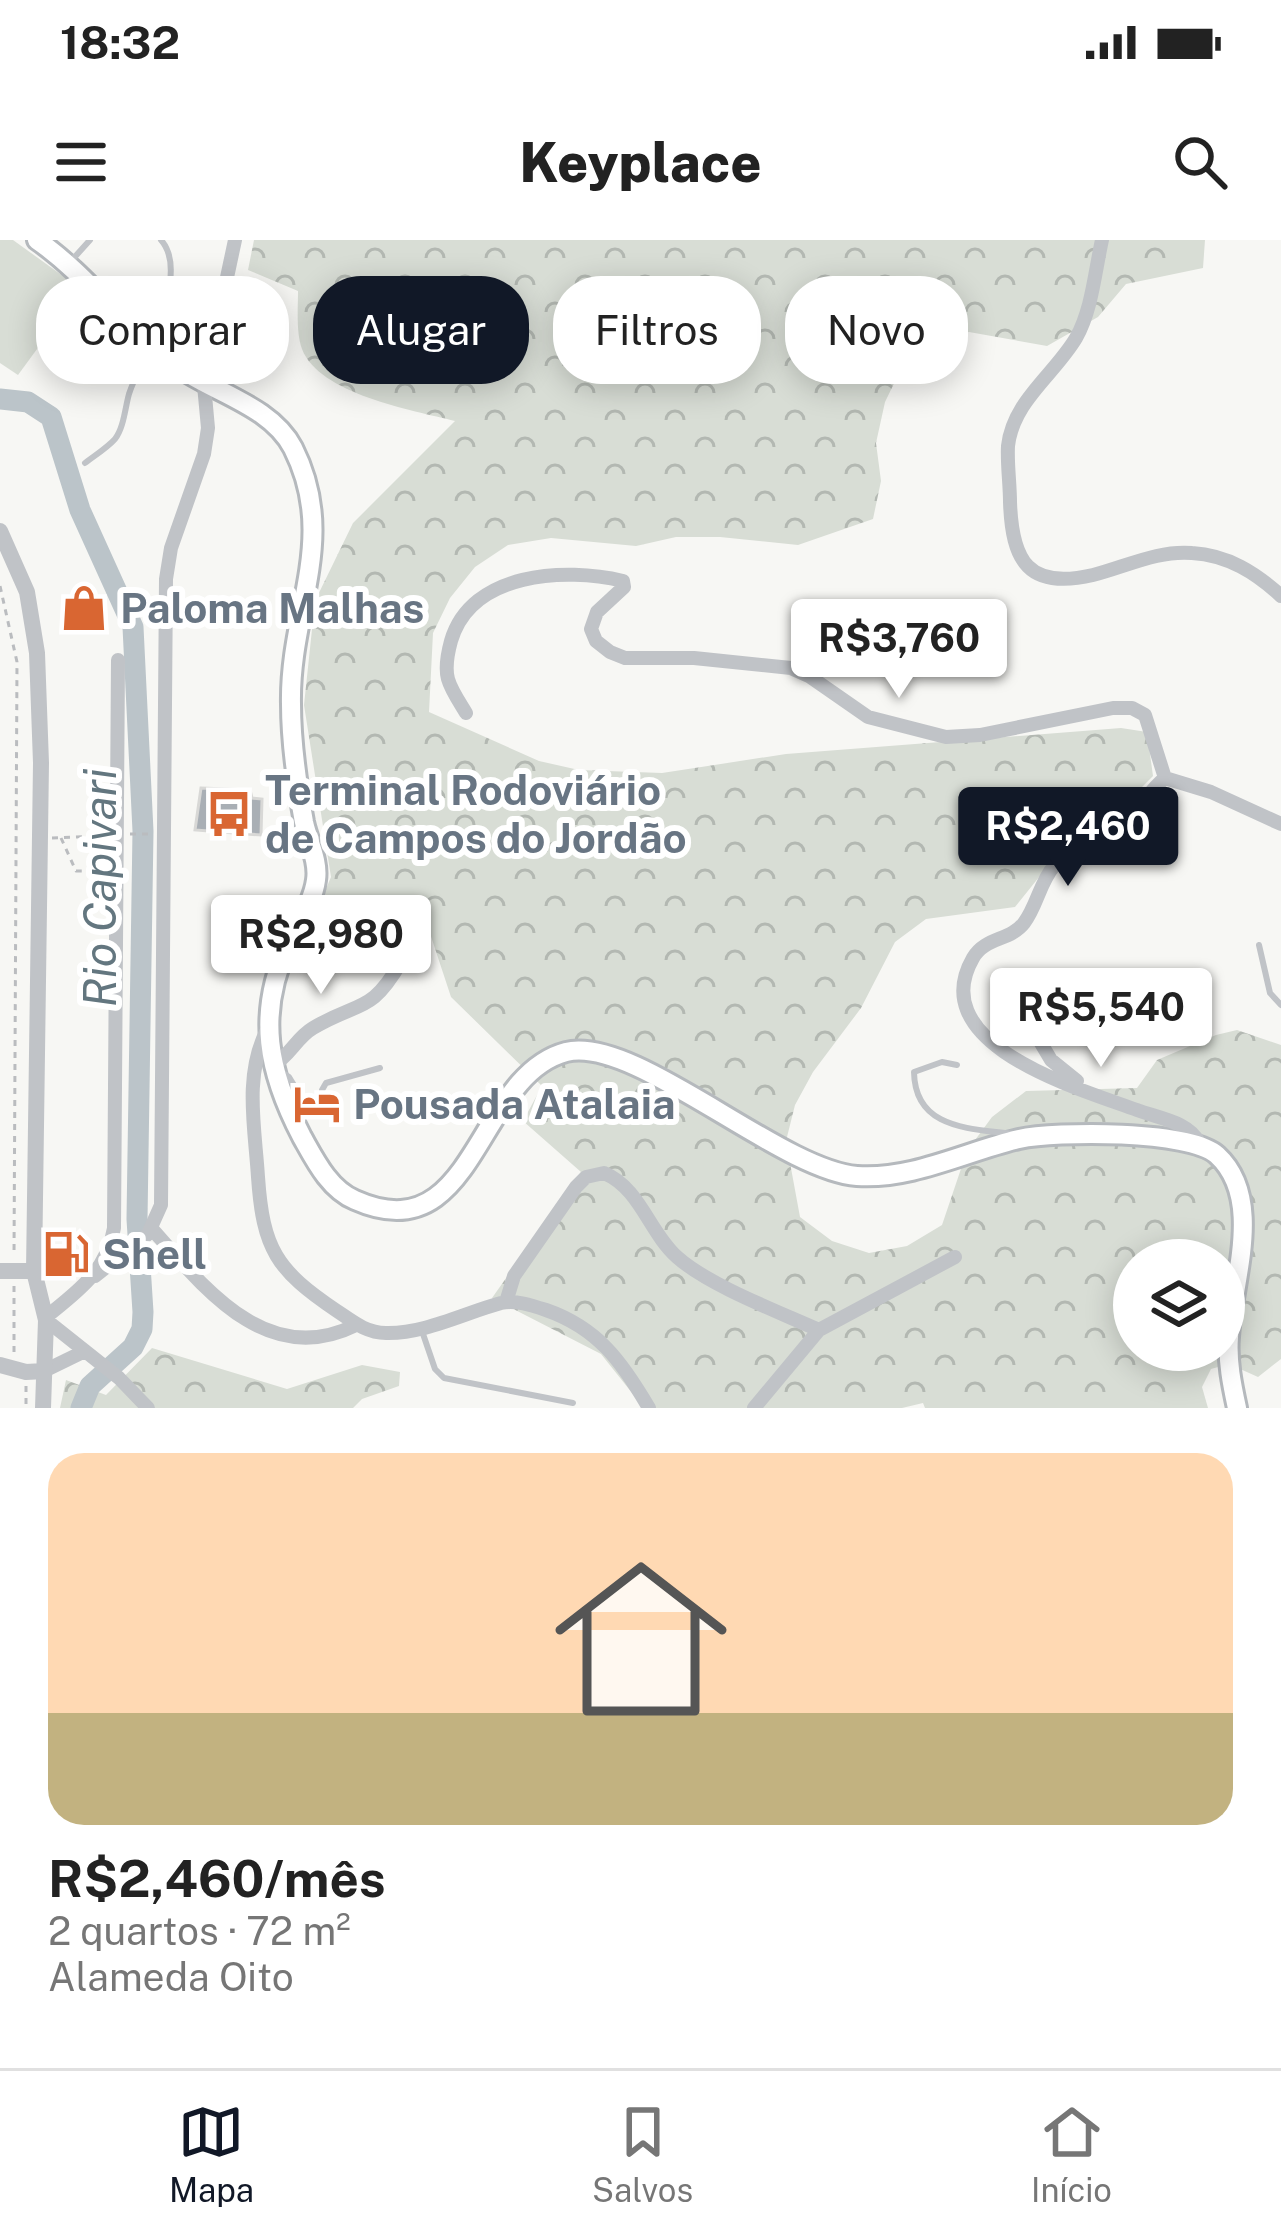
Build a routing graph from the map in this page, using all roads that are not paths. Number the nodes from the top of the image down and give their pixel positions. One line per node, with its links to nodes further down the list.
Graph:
1 (38, 240): 6 (main road)
2 (90, 240): 6 (lane)
3 (161, 240): 8 (lane)
4 (235, 240): 10 (street)
5 (1102, 240): 13 (street)
6 (69, 263): 7 (main road)
7 (82, 276)
8 (169, 276)
9 (134, 384): 11 (lane)
10 (204, 385): 22 (main road); 29 (street)
11 (85, 463)
12 (0, 531): 31 (street)
13 (1281, 596)
14 (118, 660): 33 (street)
15 (466, 713): 16 (street)
16 (1166, 778): 17 (street); 26 (street)
17 (1281, 824)
18 (1259, 945): 20 (lane)
19 (400, 962): 24 (street)
20 (1281, 1005)
21 (1115, 1026): 26 (street)
22 (266, 1032): 24 (main road); 36 (street)
23 (958, 1065): 27 (lane)
24 (272, 1066): 25 (lane); 27 (main road)
25 (380, 1068)
26 (1095, 1095): 28 (street)
27 (1025, 1138): 28 (main road)
28 (1199, 1143): 47 (main road)
29 (150, 1232): 33 (street); 36 (street)
30 (956, 1257): 38 (street)
31 (34, 1270): 32 (street); 35 (street)
32 (7, 1271)
33 (95, 1276): 35 (street)
34 (506, 1302): 37 (street); 38 (street); 45 (street)
35 (46, 1319): 39 (street); 41 (street)
36 (356, 1325): 37 (street)
37 (421, 1328): 42 (lane)
38 (819, 1330): 46 (street)
39 (85, 1351): 41 (street); 44 (street)
40 (0, 1365): 41 (street)
41 (35, 1372): 43 (street)
42 (573, 1402)
43 (43, 1408)
44 (148, 1408)
45 (649, 1408)
46 (754, 1408)
47 (1237, 1408)

